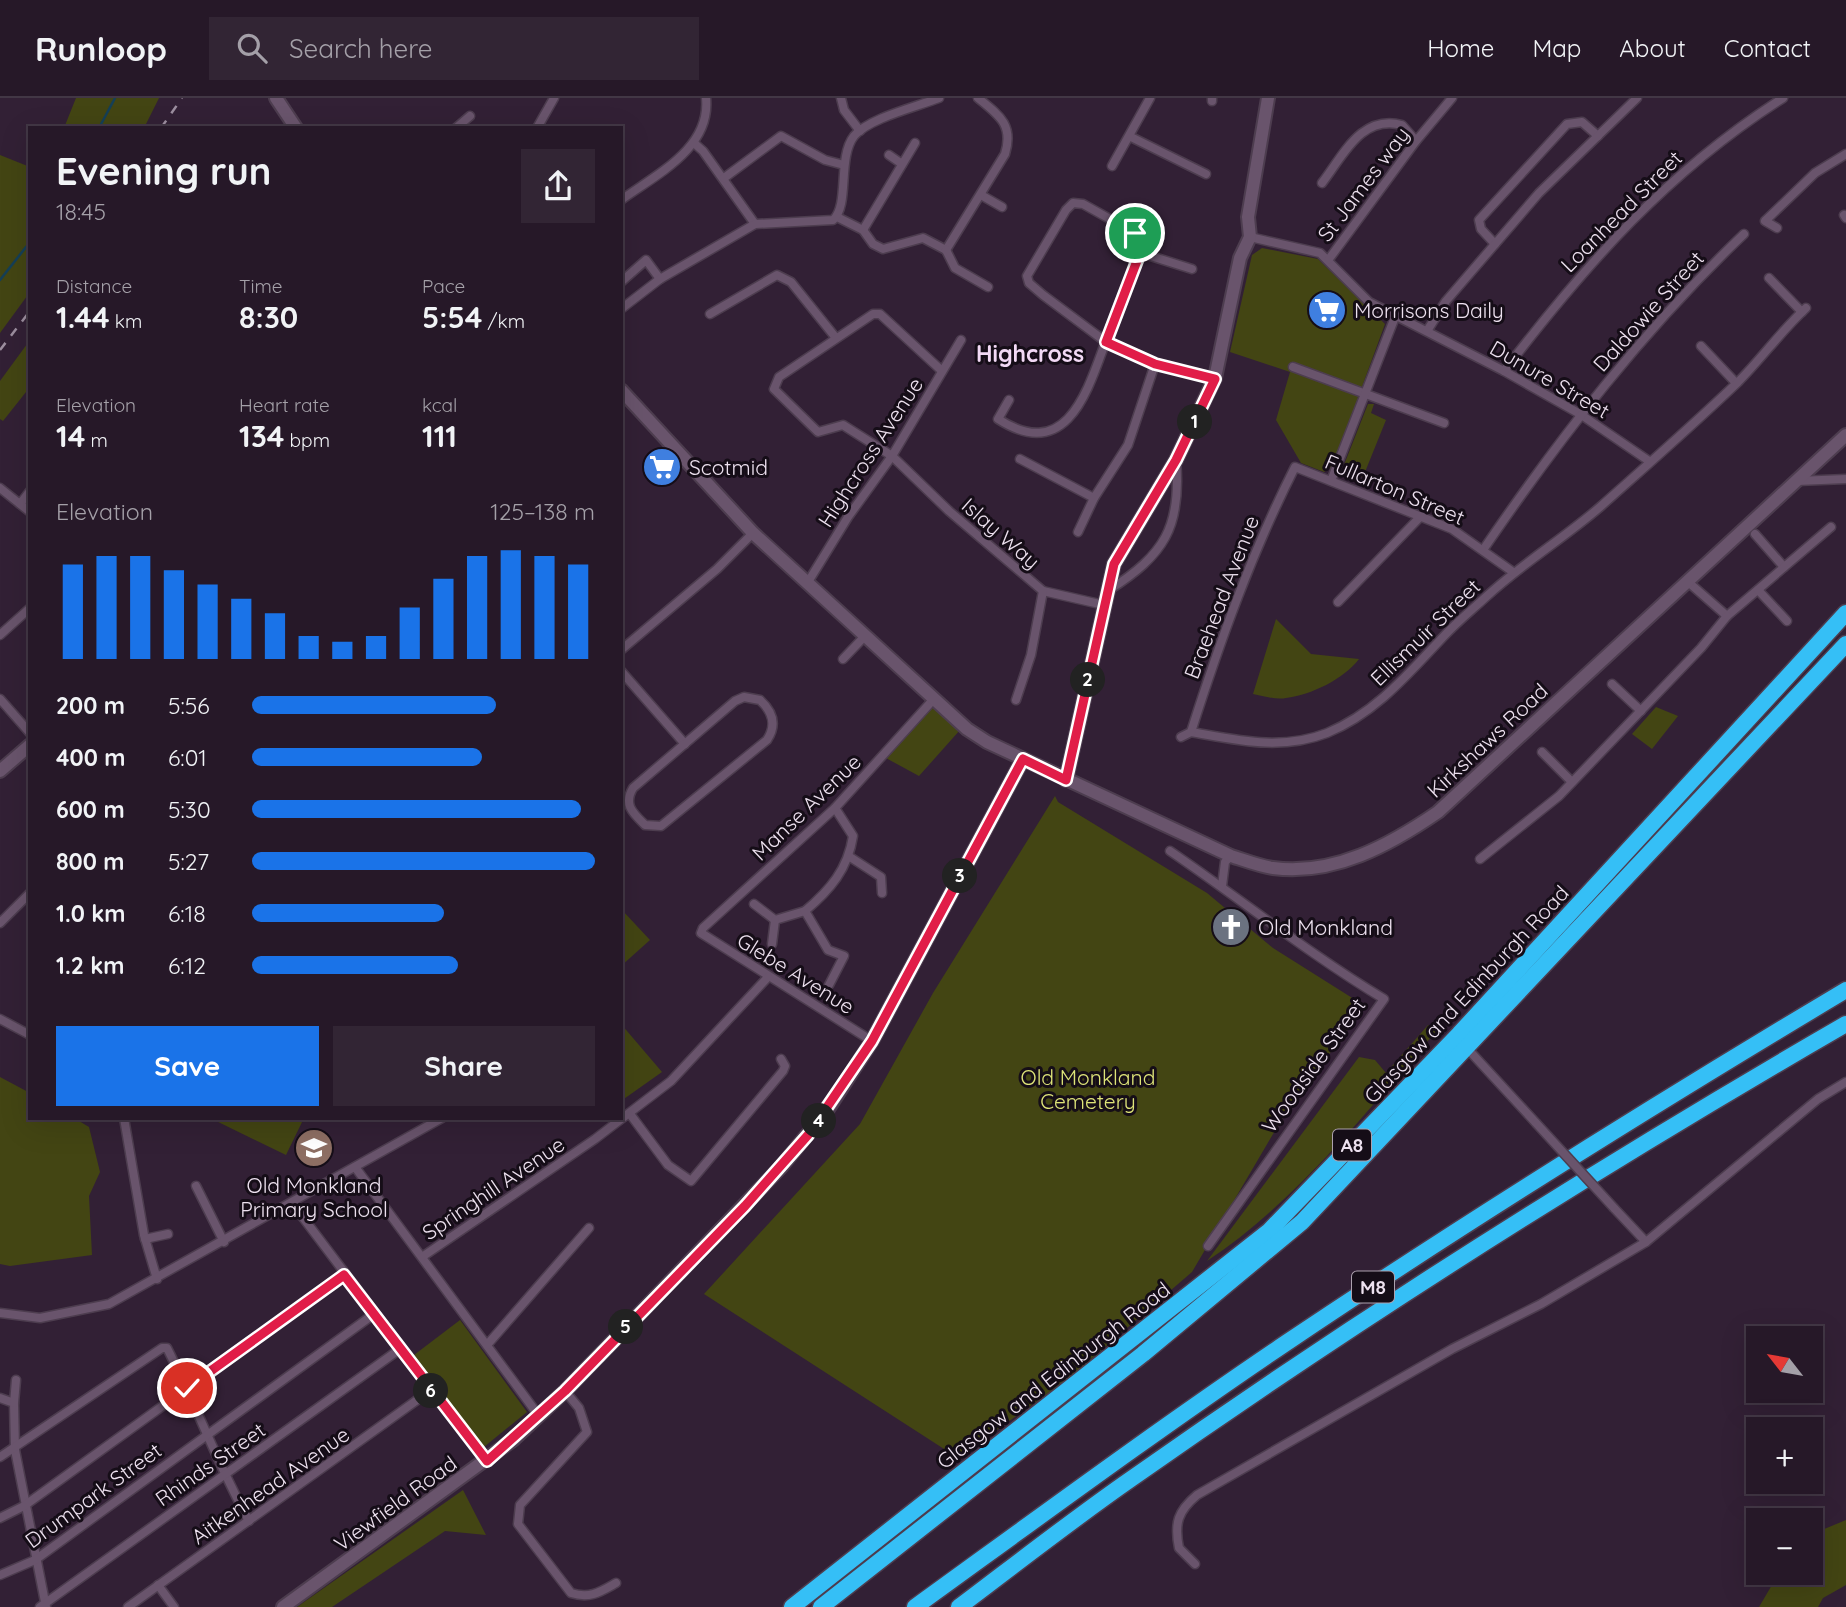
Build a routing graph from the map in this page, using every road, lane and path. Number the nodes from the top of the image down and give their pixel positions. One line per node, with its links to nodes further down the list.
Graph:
1 (276, 98): 13 (street)
2 (554, 98): 15 (street)
3 (706, 98): 20 (street)
4 (841, 98): 16 (street)
5 (939, 98): 16 (street)
6 (978, 98): 30 (street)
7 (1150, 98): 18 (street)
8 (1268, 98): 38 (street)
9 (1452, 98): 19 (street, St James way)
10 (1637, 98): 17 (street)
11 (1783, 98): 58 (street, Loanhead Street)
12 (470, 116): 14 (street)
13 (295, 126)
14 (458, 126)
15 (538, 126)
16 (860, 131): 25 (street)
17 (1598, 136): 39 (street); 39 (street)
18 (1131, 137): 26 (street); 27 (street)
19 (1416, 141): 29 (street); 42 (street, St James way)
20 (694, 143): 28 (street); 31 (street)
21 (915, 143): 24 (street)
22 (1846, 154): 35 (street)
23 (889, 155): 24 (street)
24 (902, 164): 36 (street)
25 (844, 165): 28 (street); 33 (street)
26 (1112, 166)
27 (1206, 174)
28 (724, 178): 34 (street)
29 (1322, 183)
30 (981, 195): 32 (street); 40 (street)
31 (623, 198)
32 (1002, 206)
33 (837, 217): 34 (street); 36 (street)
34 (755, 224): 45 (street)
35 (1777, 228)
36 (863, 230): 40 (street)
37 (1744, 234): 65 (street, Daldowie Street)
38 (1250, 237): 42 (street); 60 (street)
39 (1494, 244): 51 (street)
40 (946, 250): 47 (street)
41 (1140, 253): 43 (street); 54 (street); 54 (street)
42 (1329, 259): 50 (street, Dunure Street)
43 (1192, 269)
44 (1769, 278): 61 (street, Ellismuir Street)
45 (660, 279): 46 (street); 48 (street)
46 (623, 280)
47 (988, 287)
48 (623, 307)
49 (710, 314): 52 (street)
50 (1395, 317): 51 (street, Dunure Street); 63 (street)
51 (1427, 331): 58 (street, Dunure Street)
52 (836, 338): 59 (street); 68 (street, Islay Way)
53 (961, 340): 59 (street, Highcross Avenue)
54 (1106, 342): 56 (street); 64 (street)
55 (1701, 346): 61 (street)
56 (1155, 364): 60 (street); 78 (street)
57 (1293, 367): 63 (street)
58 (1504, 371): 65 (street, Dunure Street)
59 (942, 372): 68 (street, Highcross Avenue)
60 (1215, 379): 70 (street)
61 (1736, 383): 71 (street, Ellismuir Street)
62 (623, 392): 84 (street)
63 (1364, 392): 66 (street); 74 (street)
64 (1009, 400)
65 (1580, 414): 71 (street, Dunure Street); 86 (street, Daldowie Street)
66 (1444, 423)
67 (1846, 435): 75 (street, Kirkshaws Road)
68 (892, 456): 90 (street, Highcross Avenue); 92 (street, Islay Way)
69 (1020, 459): 78 (street)
70 (1176, 460): 93 (street); 93 (street)
71 (1649, 461): 88 (street, Ellismuir Street)
72 (1295, 467): 74 (street, Fullarton Street); 112 (street, Braehead Avenue)
73 (1846, 479): 75 (street)
74 (1331, 481): 81 (street, Fullarton Street)
75 (1794, 482): 89 (street, Kirkshaws Road)
76 (0, 488): 79 (street)
77 (28, 494): 79 (street)
78 (1094, 498): 83 (street)
79 (20, 504): 80 (street)
80 (28, 510)
81 (1421, 516): 86 (street, Fullarton Street); 94 (street)
82 (1831, 527): 87 (street)
83 (1078, 532)
84 (753, 533): 90 (street); 103 (street)
85 (1755, 534): 87 (street)
86 (1483, 550): 88 (street, Fullarton Street)
87 (1784, 567): 91 (street)
88 (1513, 572): 112 (street, Ellismuir Street)
89 (1687, 581): 98 (street); 123 (street, Kirkshaws Road)
90 (808, 582): 101 (street)
91 (1758, 590): 98 (street); 99 (street)
92 (1042, 591): 95 (street, Islay Way); 108 (street)
93 (1106, 592): 95 (street)
94 (1338, 602)
95 (1104, 605): 119 (street)
96 (28, 610): 100 (street)
97 (1846, 614): 190 (highway, Glasgow and Edinburgh Road / A8)
98 (1727, 616): 110 (street)
99 (1787, 621)
100 (0, 635)
101 (864, 637): 104 (street); 109 (street)
102 (1846, 644): 142 (highway, Glasgow and Edinburgh Road / A8)
103 (623, 648)
104 (843, 659)
105 (623, 673): 114 (street)
106 (1612, 684): 110 (street)
107 (0, 699): 111 (street)
108 (1016, 700)
109 (932, 701): 117 (street); 121 (street, Manse Avenue)
110 (1641, 711): 120 (street)
111 (28, 731)
112 (1191, 732): 113 (street)
113 (1181, 737)
114 (685, 744): 114 (street)
115 (28, 748): 118 (street)
116 (1542, 752): 120 (street)
117 (1023, 759): 119 (street); 141 (street, Viewfield Road)
118 (0, 771)
119 (1066, 780): 123 (street, Kirkshaws Road)
120 (1572, 782): 125 (street)
121 (835, 808): 124 (street); 133 (street, Manse Avenue)
122 (1170, 851): 126 (street, Woodside Street)
123 (1231, 856): 126 (street)
124 (850, 857): 127 (street); 130 (street)
125 (1480, 859)
126 (1222, 886): 158 (street, Woodside Street)
127 (883, 892)
128 (28, 895): 132 (street)
129 (754, 904): 131 (street)
130 (805, 911): 131 (street); 136 (street)
131 (775, 920): 134 (street)
132 (0, 923)
133 (701, 933): 135 (street, Glebe Avenue)
134 (772, 944)
135 (768, 977): 141 (street, Glebe Avenue); 145 (street, Springhill Avenue)
136 (829, 985)
137 (1846, 990): 192 (highway, M8)
138 (0, 1019): 140 (street)
139 (1846, 1024): 193 (highway, M8)
140 (28, 1034)
141 (872, 1041): 169 (street, Viewfield Road)
142 (1465, 1046): 157 (street, bridge); 191 (highway, Glasgow and Edinburgh Road / A8)
143 (781, 1059): 145 (street)
144 (1846, 1082): 157 (street)
145 (630, 1114): 146 (street, Springhill Avenue)
146 (623, 1119)
147 (124, 1120): 155 (street)
148 (438, 1120): 150 (street)
149 (621, 1120): 159 (street, Springhill Avenue)
150 (355, 1167): 152 (street); 159 (street)
151 (195, 1186): 156 (street)
152 (292, 1203): 156 (street); 160 (street)
153 (589, 1228): 164 (street)
154 (168, 1234): 155 (street)
155 (145, 1239): 161 (street)
156 (224, 1242): 161 (street)
157 (1646, 1242): 182 (street)
158 (1208, 1246)
159 (422, 1257): 164 (street)
160 (344, 1275): 163 (street); 167 (street)
161 (158, 1279): 162 (street)
162 (0, 1313)
163 (374, 1314): 165 (street); 173 (street, Drumpark Street)
164 (487, 1345): 172 (street)
165 (400, 1349): 168 (street); 177 (street, Rhinds Street)
166 (16, 1380): 171 (street)
167 (187, 1388): 173 (street); 174 (street); 178 (street)
168 (431, 1391): 176 (street); 180 (street, Aitkenhead Avenue)
169 (565, 1391): 172 (street, Viewfield Road); 184 (street)
170 (0, 1398): 171 (street)
171 (14, 1403): 174 (street)
172 (539, 1416): 176 (street, Viewfield Road)
173 (208, 1432): 177 (street); 181 (street, Drumpark Street)
174 (15, 1450): 175 (street); 178 (street)
175 (0, 1457)
176 (487, 1461): 189 (street, Viewfield Road)
177 (224, 1476): 180 (street); 186 (street, Rhinds Street)
178 (24, 1506): 179 (street); 181 (street)
179 (0, 1518)
180 (248, 1521): 185 (street, Aitkenhead Avenue)
181 (35, 1560): 183 (street, Drumpark Street); 186 (street)
182 (1195, 1564)
183 (0, 1575)
184 (616, 1583)
185 (158, 1585): 187 (street, Aitkenhead Avenue); 188 (street)
186 (44, 1606)
187 (128, 1607)
188 (174, 1607)
189 (283, 1607)
190 (792, 1607)
191 (821, 1607)
192 (915, 1607)
193 (959, 1607)

